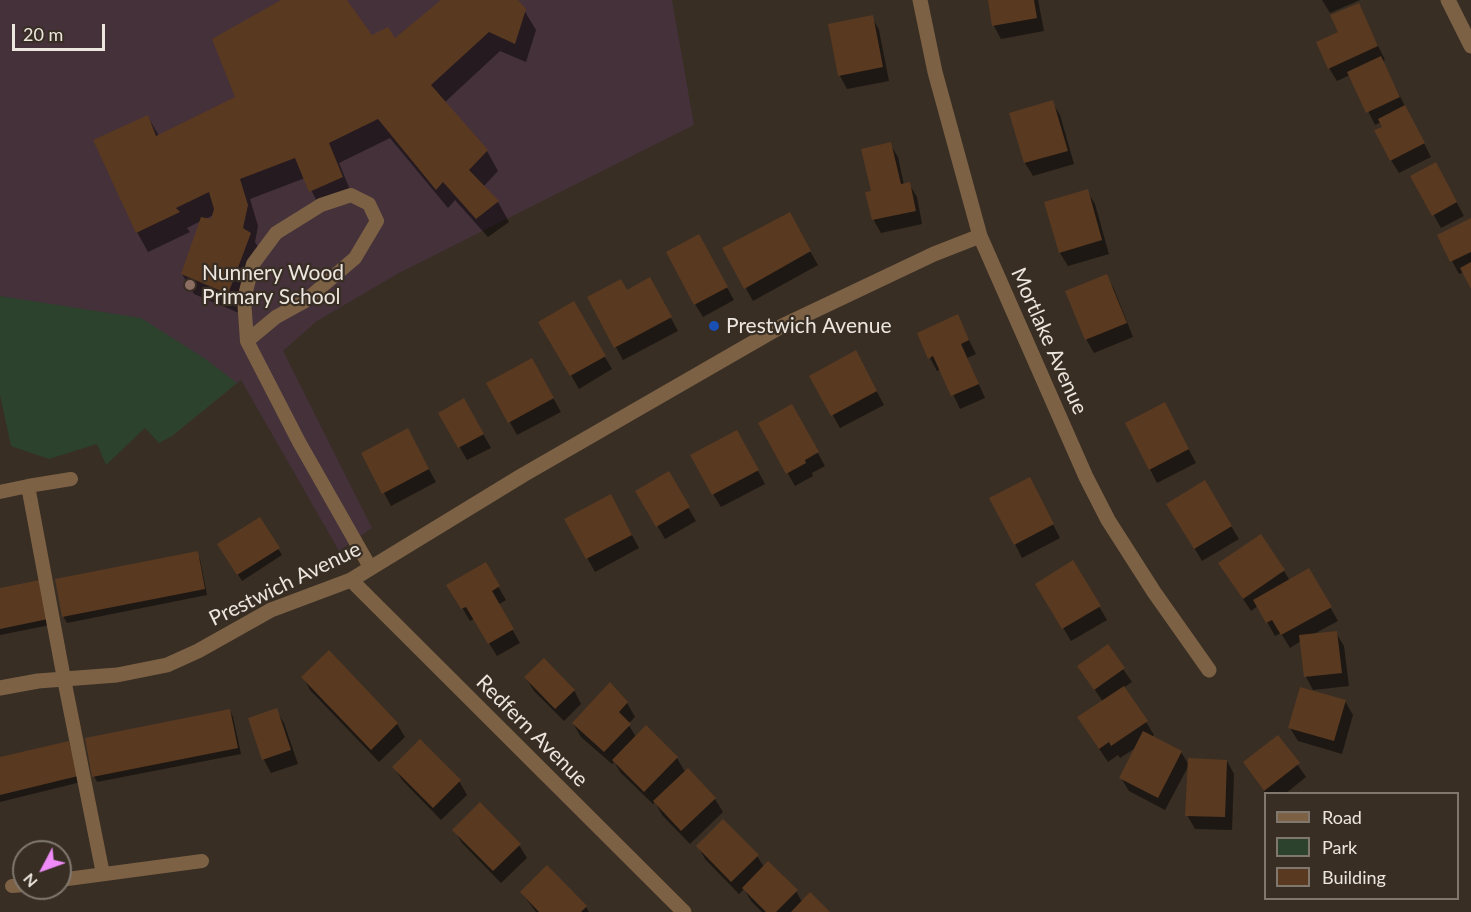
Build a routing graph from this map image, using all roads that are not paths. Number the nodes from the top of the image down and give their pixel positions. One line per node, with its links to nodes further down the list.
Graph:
1 (920, 0): 4 (street, Mortlake Avenue)
2 (1448, 0): 3 (street)
3 (1471, 46)
4 (980, 236): 9 (street, Prestwich Avenue); 11 (street, Mortlake Avenue)
5 (248, 341): 5 (lane); 9 (lane)
6 (71, 479): 7 (lane)
7 (28, 486): 8 (lane); 12 (lane)
8 (0, 492)
9 (370, 567): 10 (street, Prestwich Avenue)
10 (351, 580): 12 (street, Prestwich Avenue); 17 (street, Redfern Avenue)
11 (1209, 670)
12 (64, 679): 13 (street, Prestwich Avenue); 15 (lane)
13 (0, 688)
14 (202, 861): 15 (lane)
15 (103, 874): 16 (lane)
16 (72, 878)
17 (684, 912)

